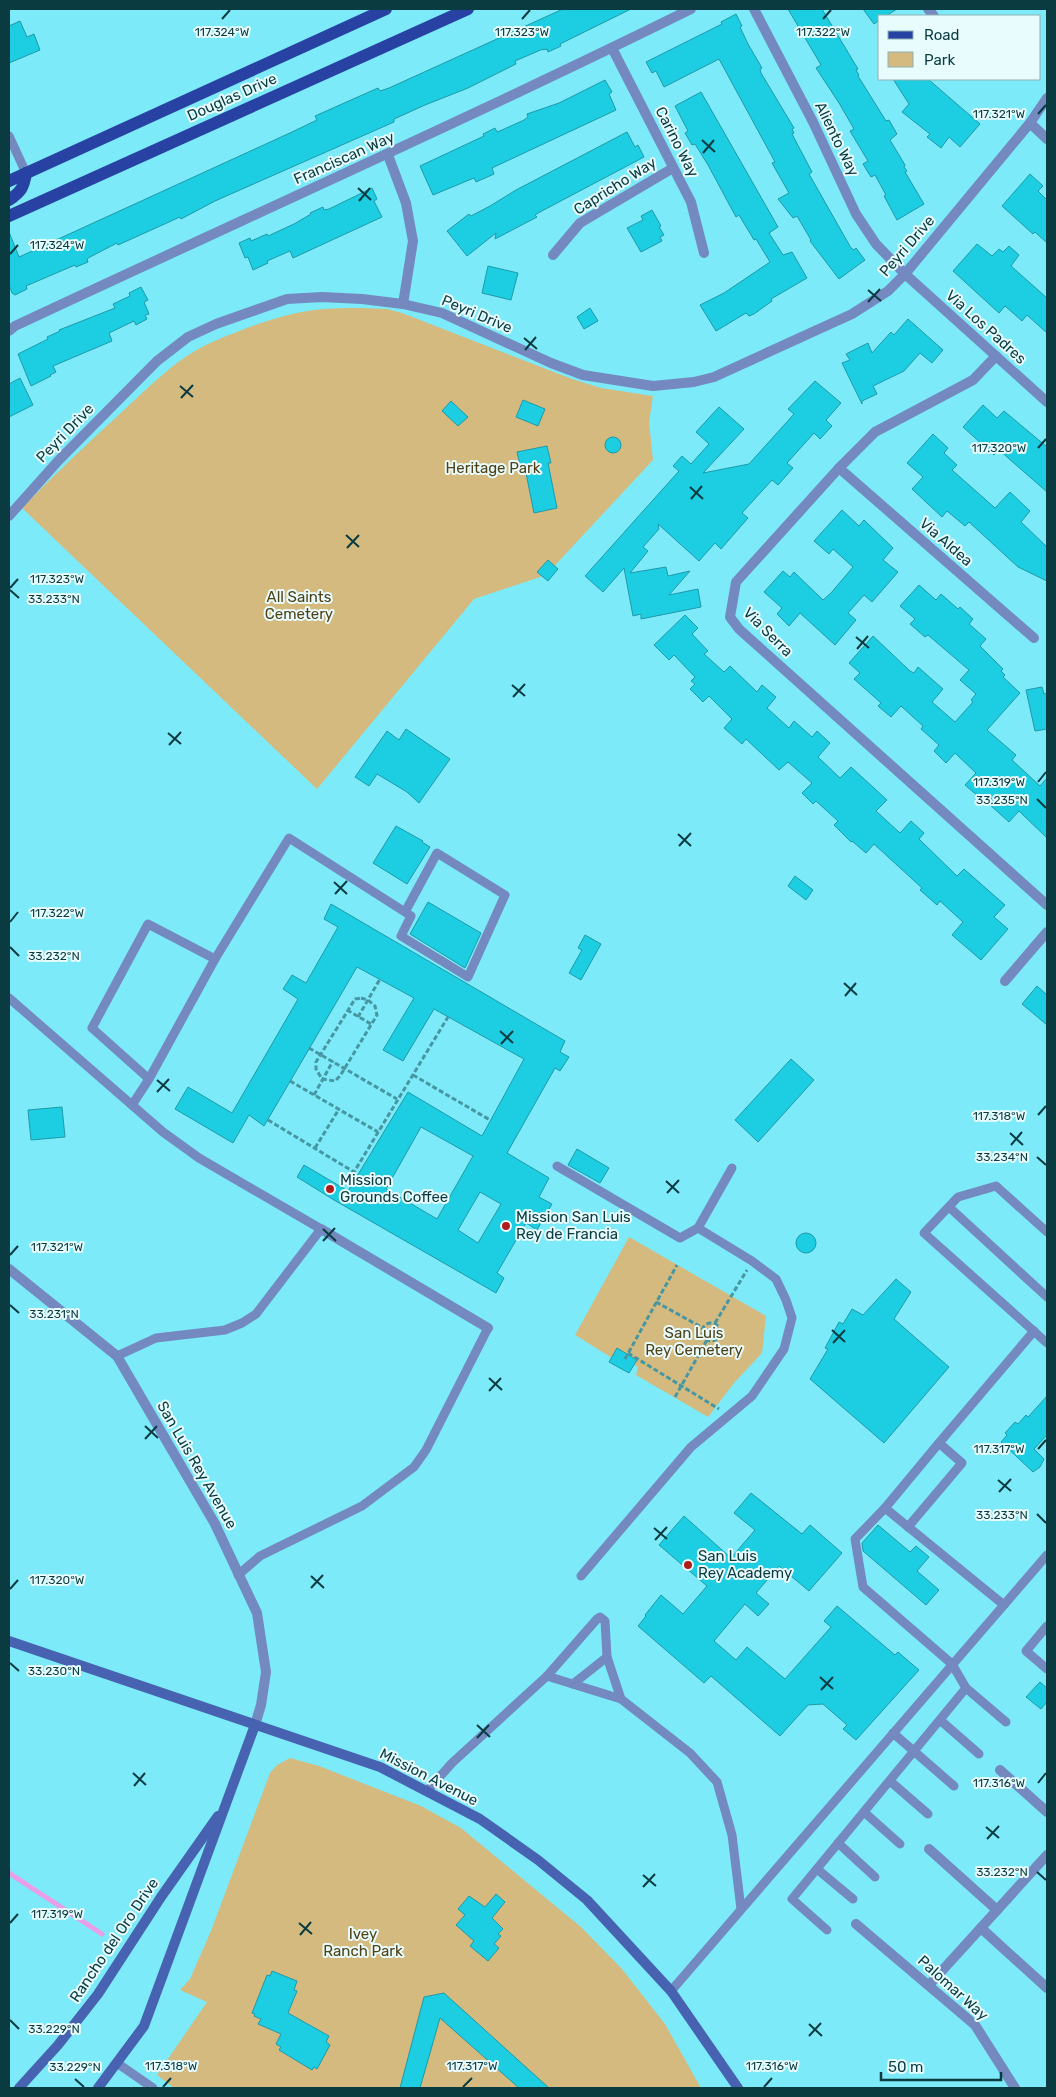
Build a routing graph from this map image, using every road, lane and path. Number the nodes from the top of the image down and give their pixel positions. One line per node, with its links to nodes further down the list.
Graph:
1 (386, 9): 12 (main road, Douglas Drive)
2 (468, 9): 15 (main road, Douglas Drive)
3 (691, 9): 5 (street, Franciscan Way)
4 (754, 9): 18 (street, Aliento Way)
5 (612, 48): 10 (street, Franciscan Way); 11 (street, Carino Way)
6 (1047, 98): 7 (street, Peyri Drive)
7 (1030, 123): 9 (street); 18 (street, Peyri Drive)
8 (9, 136): 12 (lane)
9 (1047, 139)
10 (388, 155): 19 (street); 20 (street, Franciscan Way)
11 (673, 168): 16 (street, Carino Way); 17 (street, Capricho Way)
12 (26, 173): 13 (main road, Douglas Drive); 14 (main road)
13 (9, 182)
14 (9, 200)
15 (9, 216)
16 (704, 253)
17 (554, 255)
18 (905, 274): 19 (street, Peyri Drive); 21 (street, Via Los Padres)
19 (403, 304): 24 (street, Peyri Drive)
20 (9, 331)
21 (996, 356): 22 (street, Via Los Padres); 23 (street, Via Serra)
22 (1047, 402)
23 (839, 468): 25 (street, Via Aldea); 26 (street, Via Serra)
24 (9, 516)
25 (1034, 638)
26 (1047, 905)
27 (405, 912): 27 (lane); 29 (lane)
28 (1047, 932): 31 (street)
29 (215, 959): 43 (lane); 43 (lane)
30 (380, 980): 33 (path)
31 (1005, 981)
32 (9, 998): 48 (lane)
33 (368, 1000): 34 (path); 35 (path); 37 (path)
34 (347, 1010): 35 (path); 39 (path)
35 (358, 1017): 37 (path)
36 (448, 1017): 42 (path)
37 (371, 1024): 41 (path)
38 (310, 1048): 39 (path)
39 (322, 1055): 40 (path); 44 (path)
40 (333, 1061): 41 (path); 44 (path)
41 (345, 1068): 44 (path); 47 (path)
42 (413, 1075): 47 (path); 51 (path)
43 (149, 1079): 48 (lane)
44 (322, 1079): 46 (path)
45 (290, 1081): 46 (path)
46 (314, 1095): 49 (path)
47 (397, 1099): 52 (path)
48 (132, 1105): 58 (lane)
49 (338, 1109): 52 (path); 53 (path)
50 (268, 1120): 53 (path)
51 (490, 1120)
52 (378, 1132): 53 (path)
53 (315, 1148)
54 (557, 1166): 57 (lane)
55 (732, 1168): 57 (lane)
56 (948, 1206): 59 (lane); 63 (lane); 68 (lane)
57 (698, 1228): 60 (lane)
58 (321, 1229): 66 (street); 72 (lane)
59 (1047, 1232)
60 (752, 1261): 65 (path); 76 (lane)
61 (677, 1265): 64 (path)
62 (9, 1268): 72 (street, San Luis Rey Avenue)
63 (1047, 1297)
64 (656, 1302): 67 (path); 71 (path)
65 (715, 1323): 67 (path); 69 (path)
66 (488, 1328): 81 (lane)
67 (702, 1328): 69 (path)
68 (1034, 1331): 70 (lane); 77 (lane)
69 (707, 1340): 74 (path)
70 (1047, 1343)
71 (628, 1353): 73 (path); 74 (path)
72 (117, 1356): 81 (street, San Luis Rey Avenue)
73 (625, 1359)
74 (682, 1385): 75 (path); 76 (path)
75 (675, 1397)
76 (727, 1417): 82 (lane)
77 (939, 1444): 78 (lane); 79 (lane)
78 (885, 1508): 79 (lane); 87 (lane)
79 (908, 1527): 83 (lane)
80 (1047, 1554): 83 (lane)
81 (238, 1575): 95 (street, San Luis Rey Avenue)
82 (581, 1576)
83 (1004, 1605): 87 (lane)
84 (1047, 1626): 88 (lane)
85 (9, 1641): 95 (main road, Mission Avenue)
86 (608, 1657): 89 (lane); 90 (lane); 92 (lane)
87 (952, 1664): 91 (lane); 96 (lane)
88 (1047, 1669)
89 (547, 1676): 90 (lane); 102 (lane)
90 (573, 1684): 92 (lane)
91 (966, 1688): 93 (lane); 94 (lane)
92 (622, 1699): 114 (lane)
93 (940, 1720): 97 (lane); 98 (lane)
94 (1006, 1722)
95 (255, 1725): 102 (main road, Mission Avenue); 103 (main road, Rancho del Oro Drive)
96 (894, 1733): 97 (lane); 114 (lane)
97 (914, 1751): 100 (lane); 101 (lane)
98 (979, 1754)
99 (1000, 1770): 105 (street)
100 (890, 1781): 104 (lane); 106 (lane)
101 (954, 1786)
102 (427, 1792): 121 (main road, Mission Avenue)
103 (227, 1803): 122 (main road, Rancho del Oro Drive); 123 (main road, Rancho del Oro Drive)
104 (864, 1812): 107 (lane); 108 (lane)
105 (1047, 1812)
106 (928, 1814)
107 (838, 1843): 111 (lane); 112 (lane)
108 (900, 1844)
109 (929, 1849): 115 (street)
110 (1047, 1855): 115 (street)
111 (817, 1869): 113 (lane); 118 (lane)
112 (875, 1877)
113 (853, 1899)
114 (741, 1909): 121 (lane)
115 (997, 1910): 117 (street)
116 (856, 1924): 119 (street, Palomar Way)
117 (981, 1928): 119 (street); 120 (street)
118 (827, 1930)
119 (930, 1985): 127 (street, Palomar Way)
120 (1047, 1988)
121 (671, 1991): 126 (main road, Mission Avenue)
122 (117, 2063): 124 (main road, Rancho del Oro Drive); 125 (lane)
123 (19, 2088)
124 (98, 2088)
125 (153, 2088)
126 (738, 2088)
127 (1015, 2088)

